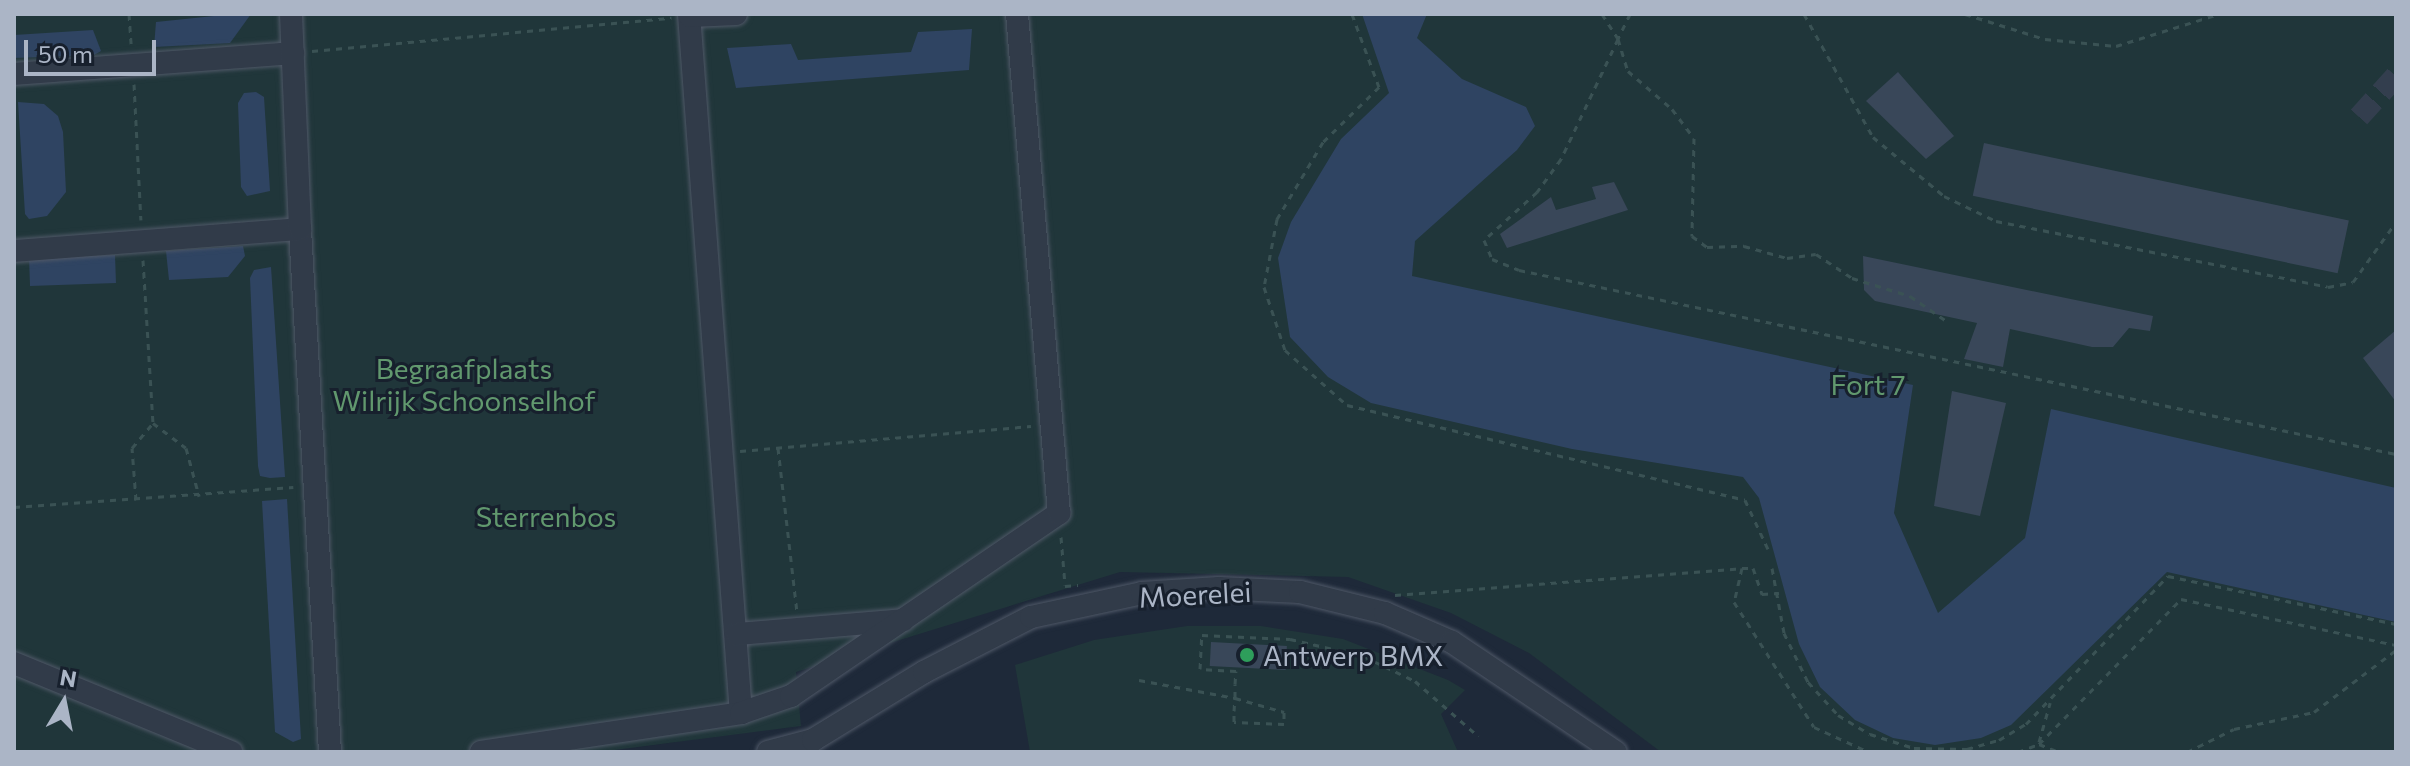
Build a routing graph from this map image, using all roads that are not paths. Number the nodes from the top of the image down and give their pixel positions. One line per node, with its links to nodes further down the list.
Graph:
1 (291, 14): 5 (street)
2 (736, 14): 4 (street)
3 (1017, 14): 9 (street)
4 (690, 15): 10 (street)
5 (293, 53): 6 (street); 7 (street)
6 (14, 74)
7 (300, 229): 8 (street); 15 (street)
8 (14, 251)
9 (905, 620): 10 (street); 12 (street)
10 (737, 634): 12 (street)
11 (14, 663): 14 (street)
12 (741, 713): 16 (street)
13 (815, 746): 17 (street, Moerelei); 18 (street, Moerelei)
14 (231, 752)
15 (330, 752)
16 (481, 752)
17 (768, 752)
18 (1616, 752)

